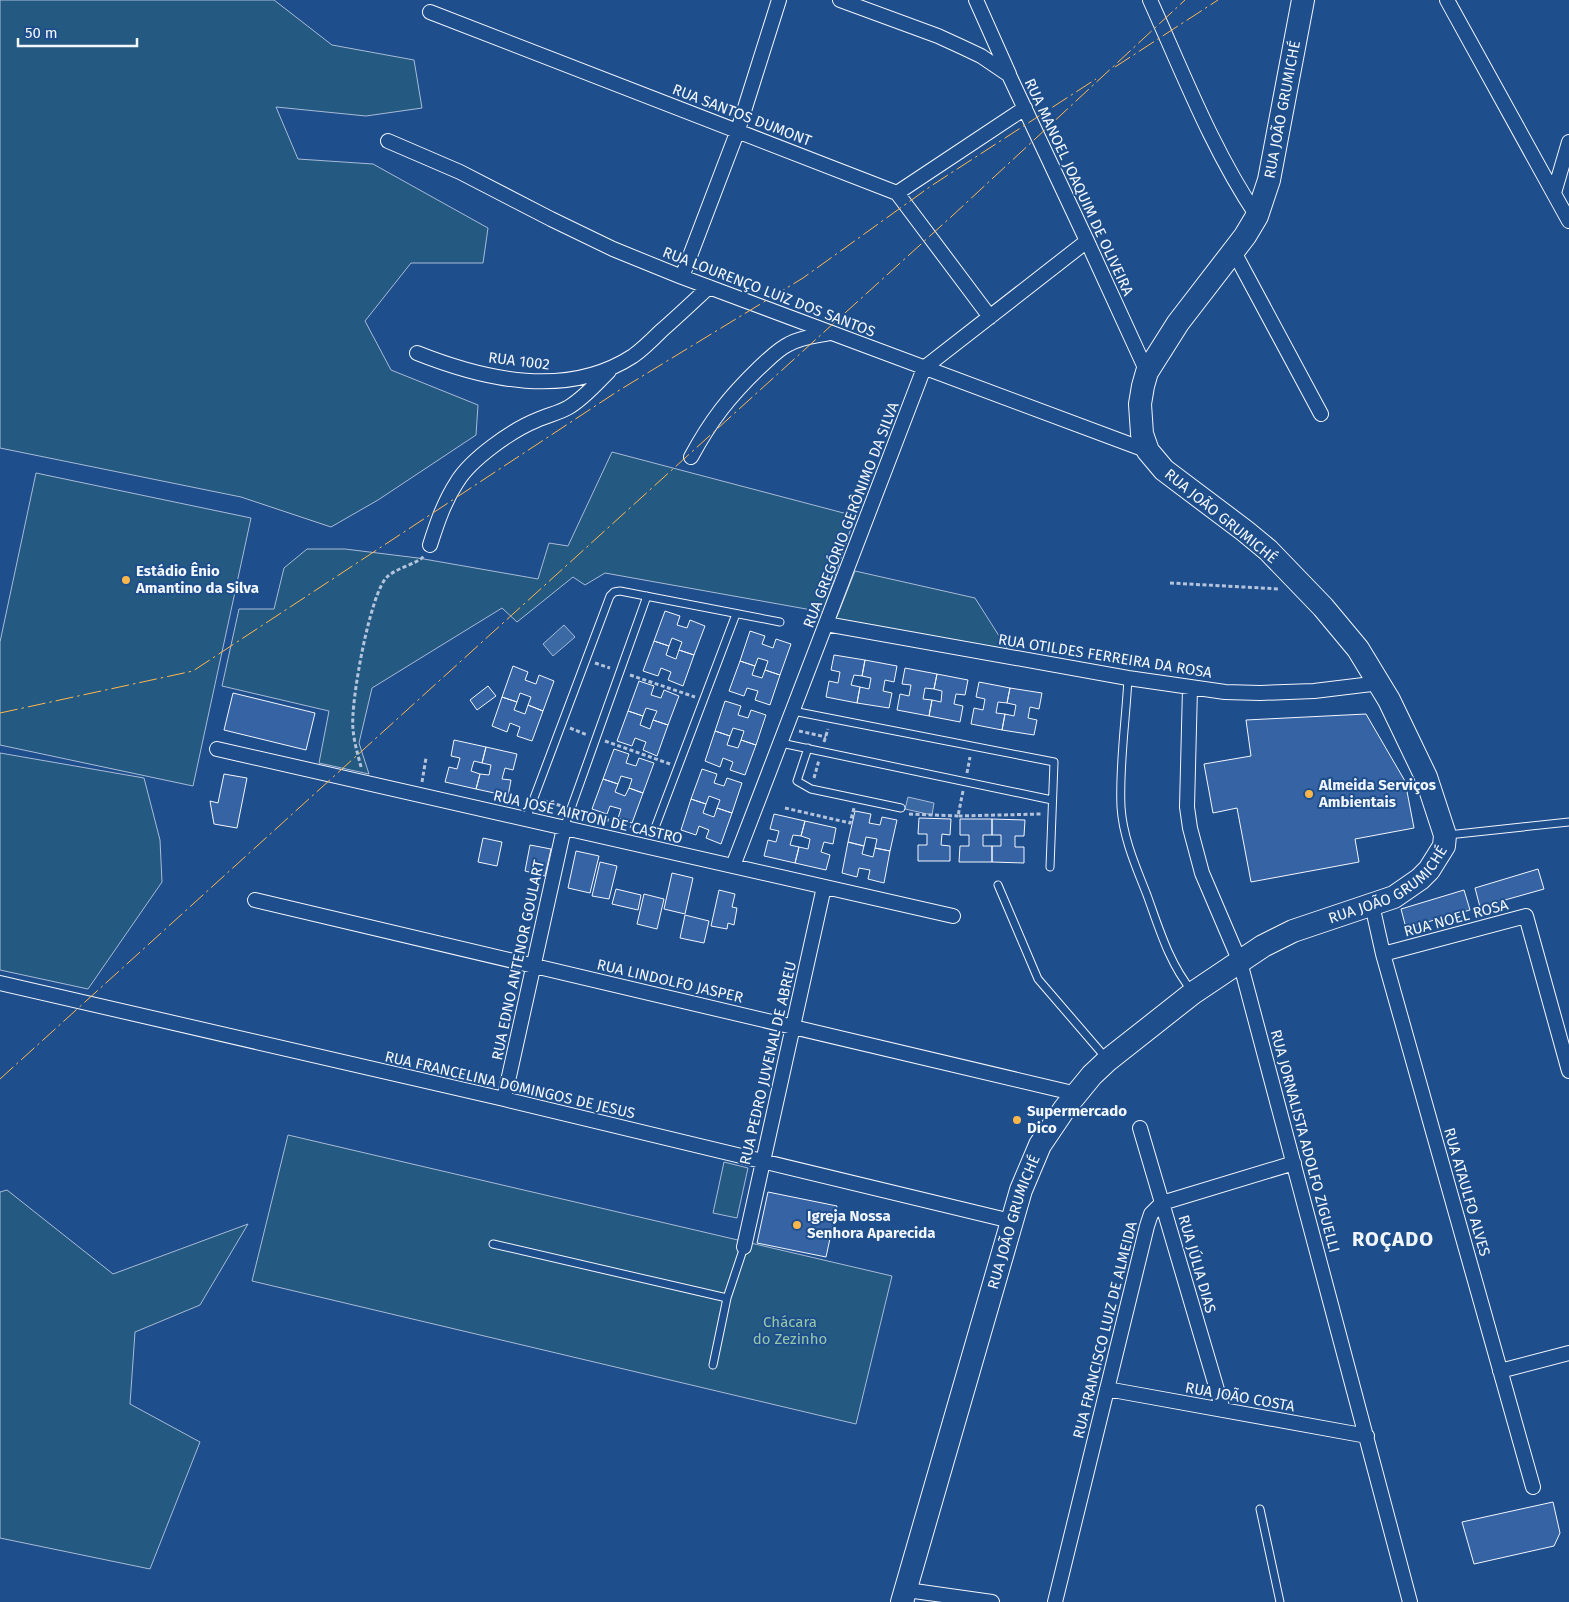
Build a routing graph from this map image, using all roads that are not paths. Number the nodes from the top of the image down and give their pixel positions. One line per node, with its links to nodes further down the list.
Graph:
1 (779, 0): 10 (street)
2 (840, 0): 8 (street, RUA MANOEL JOAQUIM DE OLIVEIRA)
3 (976, 0): 8 (street)
4 (1150, 0): 15 (street)
5 (1302, 0): 15 (main road, RUA JOÃO GRUMICHÉ)
6 (1447, 0): 14 (street)
7 (430, 12): 10 (street, RUA SANTOS DUMONT)
8 (1009, 75): 9 (street, RUA MANOEL JOAQUIM DE OLIVEIRA)
9 (1025, 108): 13 (street); 17 (street, RUA MANOEL JOAQUIM DE OLIVEIRA)
10 (738, 130): 13 (street, RUA SANTOS DUMONT); 19 (street)
11 (388, 141): 19 (street, RUA LOURENÇO LUIZ DOS SANTOS)
12 (1569, 142): 14 (street)
13 (897, 193): 21 (street)
14 (1554, 193): 16 (street)
15 (1257, 216): 18 (main road, RUA JOÃO GRUMICHÉ)
16 (1569, 221)
17 (1087, 241): 21 (street); 26 (street, RUA MANOEL JOAQUIM DE OLIVEIRA)
18 (1234, 252): 26 (main road, RUA JOÃO GRUMICHÉ); 27 (street)
19 (682, 277): 20 (street, RUA LOURENÇO LUIZ DOS SANTOS)
20 (709, 287): 22 (street, RUA LOURENÇO LUIZ DOS SANTOS); 24 (street, RUA 1002)
21 (990, 317): 25 (street)
22 (831, 333): 25 (street, RUA LOURENÇO LUIZ DOS SANTOS); 29 (street)
23 (417, 353): 24 (street, RUA 1002)
24 (613, 368): 30 (street)
25 (924, 368): 28 (street, RUA LOURENÇO LUIZ DOS SANTOS); 34 (street, RUA GREGÓRIO GERÔNIMO DA SILVA)
26 (1147, 372): 28 (main road, RUA JOÃO GRUMICHÉ)
27 (1321, 414)
28 (1148, 450): 36 (main road, RUA JOÃO GRUMICHÉ)
29 (691, 457)
30 (430, 545)
31 (647, 596): 32 (lane); 44 (lane); 46 (lane)
32 (736, 614): 33 (lane); 47 (lane)
33 (780, 622)
34 (826, 624): 35 (street, RUA OTILDES FERREIRA DA ROSA); 38 (street, RUA GREGÓRIO GERÔNIMO DA SILVA)
35 (1128, 678): 37 (street, RUA OTILDES FERREIRA DA ROSA); 60 (lane)
36 (1380, 683): 37 (street, RUA OTILDES FERREIRA DA ROSA); 48 (main road, RUA JOÃO GRUMICHÉ)
37 (1190, 688): 57 (street, RUA JORNALISTA ADOLFO ZIGUELLI)
38 (793, 712): 39 (street, RUA GREGÓRIO GERÔNIMO DA SILVA); 42 (lane)
39 (781, 743): 40 (lane); 49 (street, RUA GREGÓRIO GERÔNIMO DA SILVA)
40 (808, 748): 42 (lane); 43 (lane)
41 (216, 749): 44 (street, RUA JOSÉ AIRTON DE CASTRO)
42 (1052, 800): 50 (lane)
43 (901, 808)
44 (526, 819): 46 (street, RUA JOSÉ AIRTON DE CASTRO)
45 (1569, 822): 48 (lane)
46 (564, 828): 49 (street, RUA JOSÉ AIRTON DE CASTRO); 58 (street, RUA EDNO ANTENOR GOULART)
47 (652, 832)
48 (1445, 835): 54 (main road, RUA JOÃO GRUMICHÉ)
49 (733, 866): 52 (street, RUA JOSÉ AIRTON DE CASTRO)
50 (1050, 867)
51 (998, 885): 62 (lane)
52 (824, 887): 55 (street, RUA JOSÉ AIRTON DE CASTRO); 61 (street, RUA PEDRO JUVENAL DE ABREU)
53 (255, 900): 58 (street, RUA LINDOLFO JASPER)
54 (1372, 905): 56 (street, RUA ATAULFO ALVES); 57 (main road, RUA JOÃO GRUMICHÉ)
55 (953, 916)
56 (1383, 954): 63 (street, RUA NOEL ROSA); 76 (street, RUA ATAULFO ALVES)
57 (1240, 962): 60 (main road, RUA JOÃO GRUMICHÉ); 68 (street, RUA JORNALISTA ADOLFO ZIGUELLI)
58 (533, 965): 61 (street, RUA LINDOLFO JASPER); 65 (street, RUA EDNO ANTENOR GOULART)
59 (0, 983): 65 (street, RUA FRANCELINA DOMINGOS DE JESUS)
60 (1193, 993): 62 (main road, RUA JOÃO GRUMICHÉ)
61 (793, 1027): 64 (street, RUA LINDOLFO JASPER); 67 (street, RUA PEDRO JUVENAL DE ABREU)
62 (1108, 1060): 64 (main road, RUA JOÃO GRUMICHÉ)
63 (1569, 1071)
64 (1077, 1094): 70 (main road, RUA JOÃO GRUMICHÉ)
65 (504, 1100): 67 (street, RUA FRANCELINA DOMINGOS DE JESUS)
66 (1140, 1128): 69 (street, RUA JÚLIA DIAS)
67 (763, 1162): 70 (street, RUA FRANCELINA DOMINGOS DE JESUS); 72 (street, RUA PEDRO JUVENAL DE ABREU)
68 (1294, 1163): 69 (street); 79 (street, RUA JORNALISTA ADOLFO ZIGUELLI)
69 (1162, 1203): 77 (street, RUA FRANCISCO LUIZ DE ALMEIDA); 78 (street, RUA JÚLIA DIAS)
70 (1011, 1221): 82 (main road, RUA JOÃO GRUMICHÉ)
71 (493, 1244): 73 (lane)
72 (744, 1247): 73 (lane)
73 (727, 1298): 75 (lane)
74 (1569, 1353): 76 (street)
75 (712, 1365)
76 (1500, 1371): 80 (street, RUA ATAULFO ALVES)
77 (1107, 1390): 78 (street, RUA JOÃO COSTA); 84 (street, RUA FRANCISCO LUIZ DE ALMEIDA)
78 (1223, 1410): 79 (street, RUA JOÃO COSTA)
79 (1367, 1436): 86 (street, RUA JORNALISTA ADOLFO ZIGUELLI)
80 (1532, 1487)
81 (1260, 1509): 85 (lane)
82 (904, 1596): 83 (street)
83 (992, 1602)
84 (1055, 1602)
85 (1280, 1602)
86 (1410, 1602)

